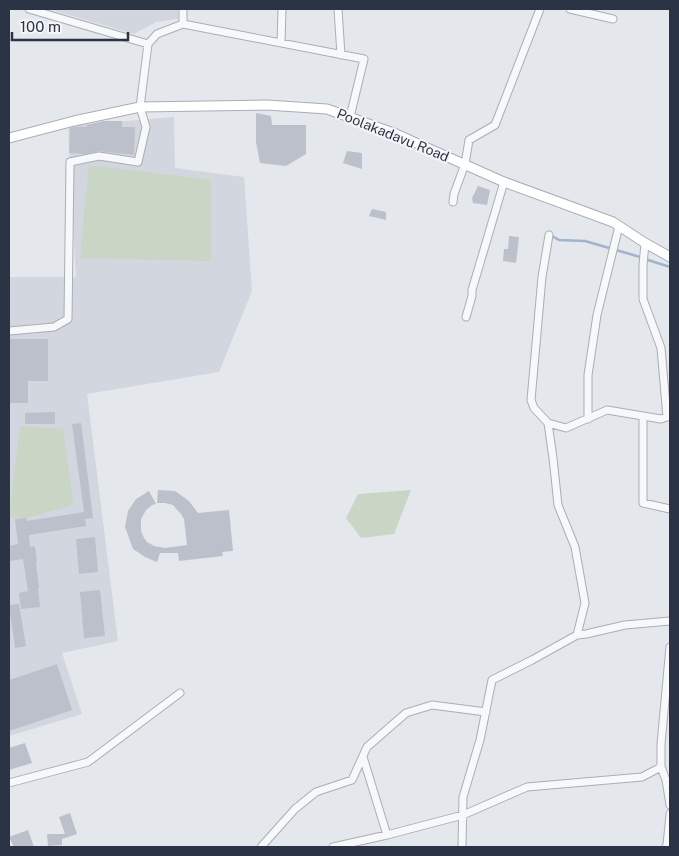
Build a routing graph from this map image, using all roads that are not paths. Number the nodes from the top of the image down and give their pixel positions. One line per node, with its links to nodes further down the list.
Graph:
1 (29, 9): 10 (street)
2 (183, 9): 8 (street)
3 (282, 9): 9 (street)
4 (338, 9): 11 (street)
5 (540, 9): 15 (street)
6 (570, 9): 7 (street)
7 (614, 18)
8 (182, 24): 9 (street); 10 (street)
9 (281, 43): 11 (street)
10 (148, 44): 12 (street)
11 (341, 55): 13 (street)
12 (140, 107): 13 (street, Poolakadavu Road); 14 (street, Poolakadavu Road); 23 (street)
13 (350, 117): 15 (street, Poolakadavu Road)
14 (9, 138)
15 (465, 164): 16 (street, Poolakadavu Road); 17 (street)
16 (504, 182): 18 (street, Poolakadavu Road); 22 (street)
17 (453, 202)
18 (619, 226): 20 (street, Poolakadavu Road); 26 (street)
19 (549, 235): 27 (street)
20 (645, 243): 21 (street, Poolakadavu Road); 25 (street)
21 (670, 257)
22 (466, 317)
23 (9, 331)
24 (643, 416): 25 (street); 26 (street); 28 (street)
25 (668, 417)
26 (588, 419): 27 (street)
27 (548, 423): 30 (street)
28 (670, 509)
29 (670, 621): 30 (street)
30 (577, 635): 34 (street)
31 (670, 647): 32 (street)
32 (668, 682): 36 (street)
33 (180, 693): 37 (street)
34 (486, 712): 35 (street); 40 (street)
35 (362, 757): 41 (street); 42 (street)
36 (661, 767): 38 (street); 40 (street)
37 (9, 783)
38 (670, 805)
39 (670, 814): 45 (street)
40 (463, 815): 41 (street); 44 (street)
41 (387, 835): 43 (street)
42 (261, 847)
43 (333, 847)
44 (462, 847)
45 (666, 847)

